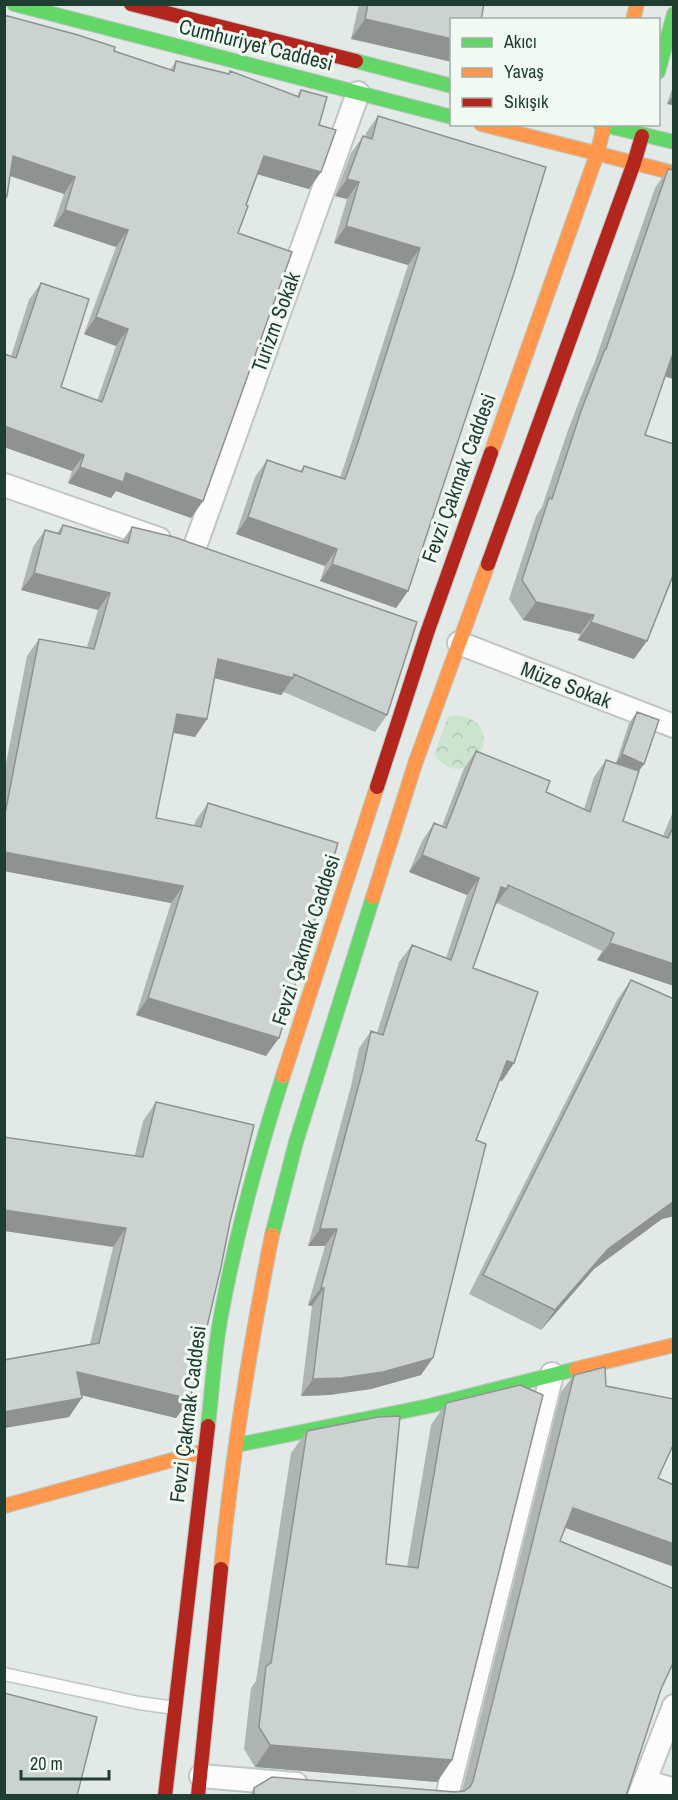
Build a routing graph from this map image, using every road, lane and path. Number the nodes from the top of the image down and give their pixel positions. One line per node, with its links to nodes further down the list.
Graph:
1 (14, 4): 6 (main road, Cumhuriyet Caddesi)
2 (131, 4): 5 (main road, Cumhuriyet Caddesi)
3 (674, 14): 4 (main road)
4 (660, 65)
5 (450, 85)
6 (358, 93): 7 (main road, Cumhuriyet Caddesi); 17 (street, Turizm Sokak)
7 (450, 116)
8 (490, 126): 13 (main road)
9 (603, 126): 13 (main road, Fevzi Çakmak Caddesi)
10 (613, 126): 11 (main road)
11 (643, 129): 12 (main road); 14 (main road)
12 (674, 142)
13 (597, 154): 14 (main road); 20 (main road, Fevzi Çakmak Caddesi)
14 (634, 163): 15 (main road); 21 (main road)
15 (674, 173)
16 (4, 485): 17 (street)
17 (193, 552): 18 (street)
18 (216, 559)
19 (404, 626): 20 (street)
20 (427, 633): 26 (main road, Fevzi Çakmak Caddesi)
21 (459, 643): 22 (street, Müze Sokak); 25 (main road)
22 (674, 726)
23 (674, 1345): 24 (main road)
24 (552, 1374): 25 (main road); 35 (street)
25 (237, 1445): 32 (main road)
26 (205, 1451): 27 (main road); 30 (main road, Fevzi Çakmak Caddesi)
27 (4, 1506)
28 (4, 1674): 30 (lane)
29 (674, 1706): 33 (street)
30 (176, 1708): 36 (main road, Fevzi Çakmak Caddesi)
31 (316, 1785): 32 (street)
32 (199, 1786)
33 (642, 1788): 34 (street)
34 (674, 1790)
35 (441, 1795)
36 (165, 1796)

